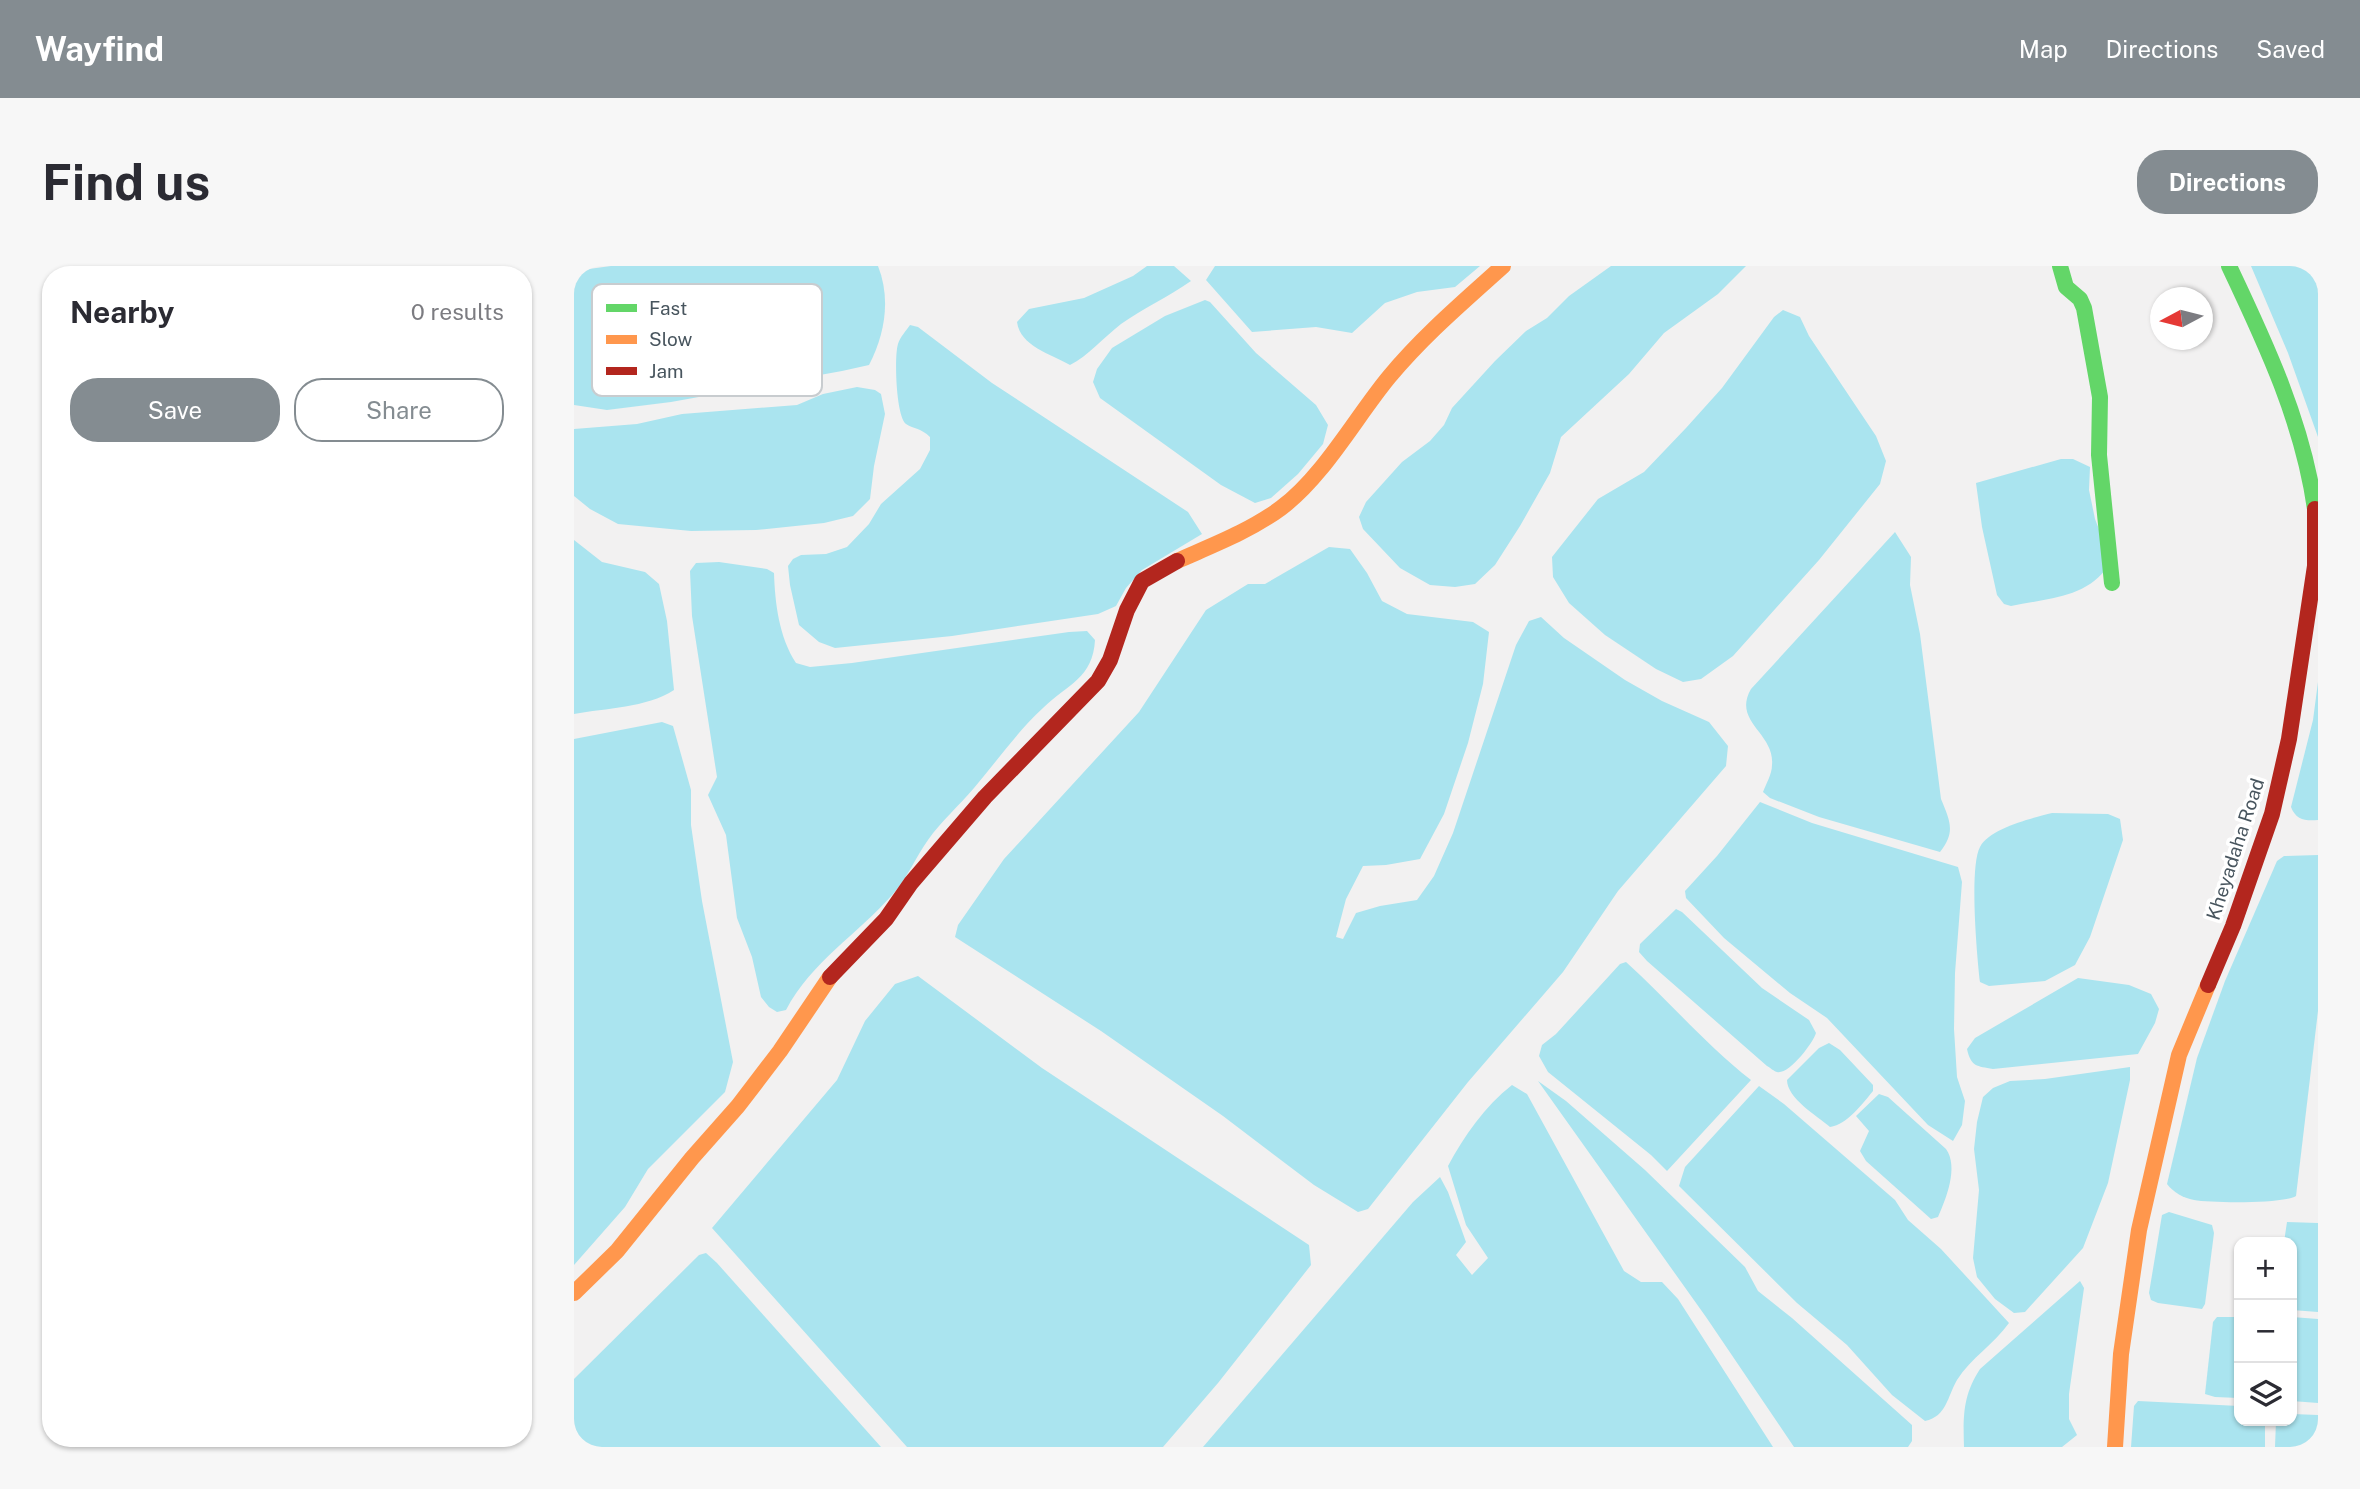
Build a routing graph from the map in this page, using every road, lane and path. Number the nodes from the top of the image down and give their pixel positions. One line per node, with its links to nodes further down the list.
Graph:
1 (1503, 266): 5 (street)
2 (2060, 266): 4 (street)
3 (2229, 266): 6 (street, Kheyadaha Road)
4 (2112, 583)
5 (574, 1293)
6 (2115, 1447)

